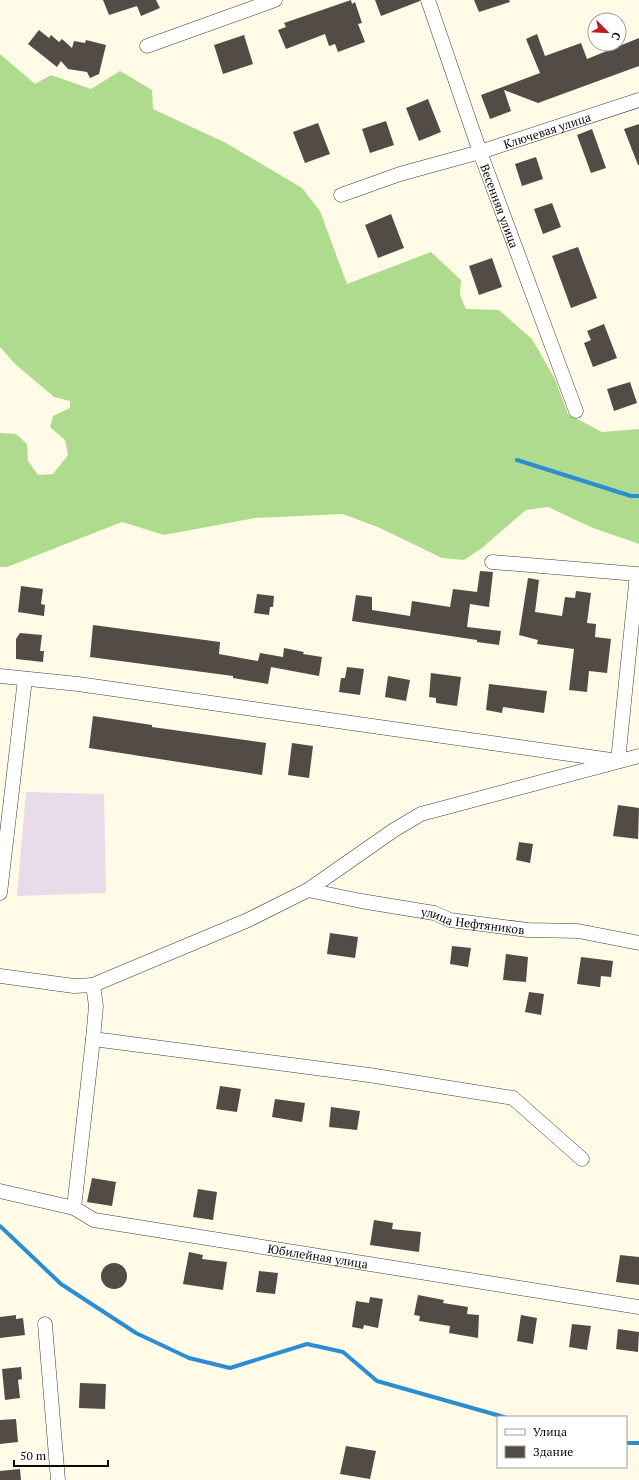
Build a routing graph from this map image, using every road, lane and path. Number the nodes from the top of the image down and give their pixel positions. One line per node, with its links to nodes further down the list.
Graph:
1 (275, 0): 3 (street)
2 (428, 0): 5 (street, Весенняя улица)
3 (147, 46)
4 (639, 100): 5 (street, Ключевая улица)
5 (480, 152): 6 (street, Ключевая улица); 7 (street, Весенняя улица)
6 (341, 195)
7 (576, 411)
8 (492, 562): 12 (street)
9 (0, 676): 10 (street)
10 (25, 679): 12 (street); 13 (street)
11 (639, 756): 12 (street)
12 (618, 761): 14 (street)
13 (2, 855): 15 (street)
14 (308, 890): 16 (street, улица Нефтяников); 18 (street)
15 (0, 893)
16 (639, 943)
17 (0, 976): 18 (street)
18 (93, 985): 19 (street)
19 (93, 1039): 20 (street); 22 (street)
20 (582, 1159)
21 (0, 1191): 22 (street, Юбилейная улица)
22 (74, 1208): 23 (street, Юбилейная улица)
23 (639, 1307)
24 (45, 1324): 25 (street)
25 (58, 1480)

